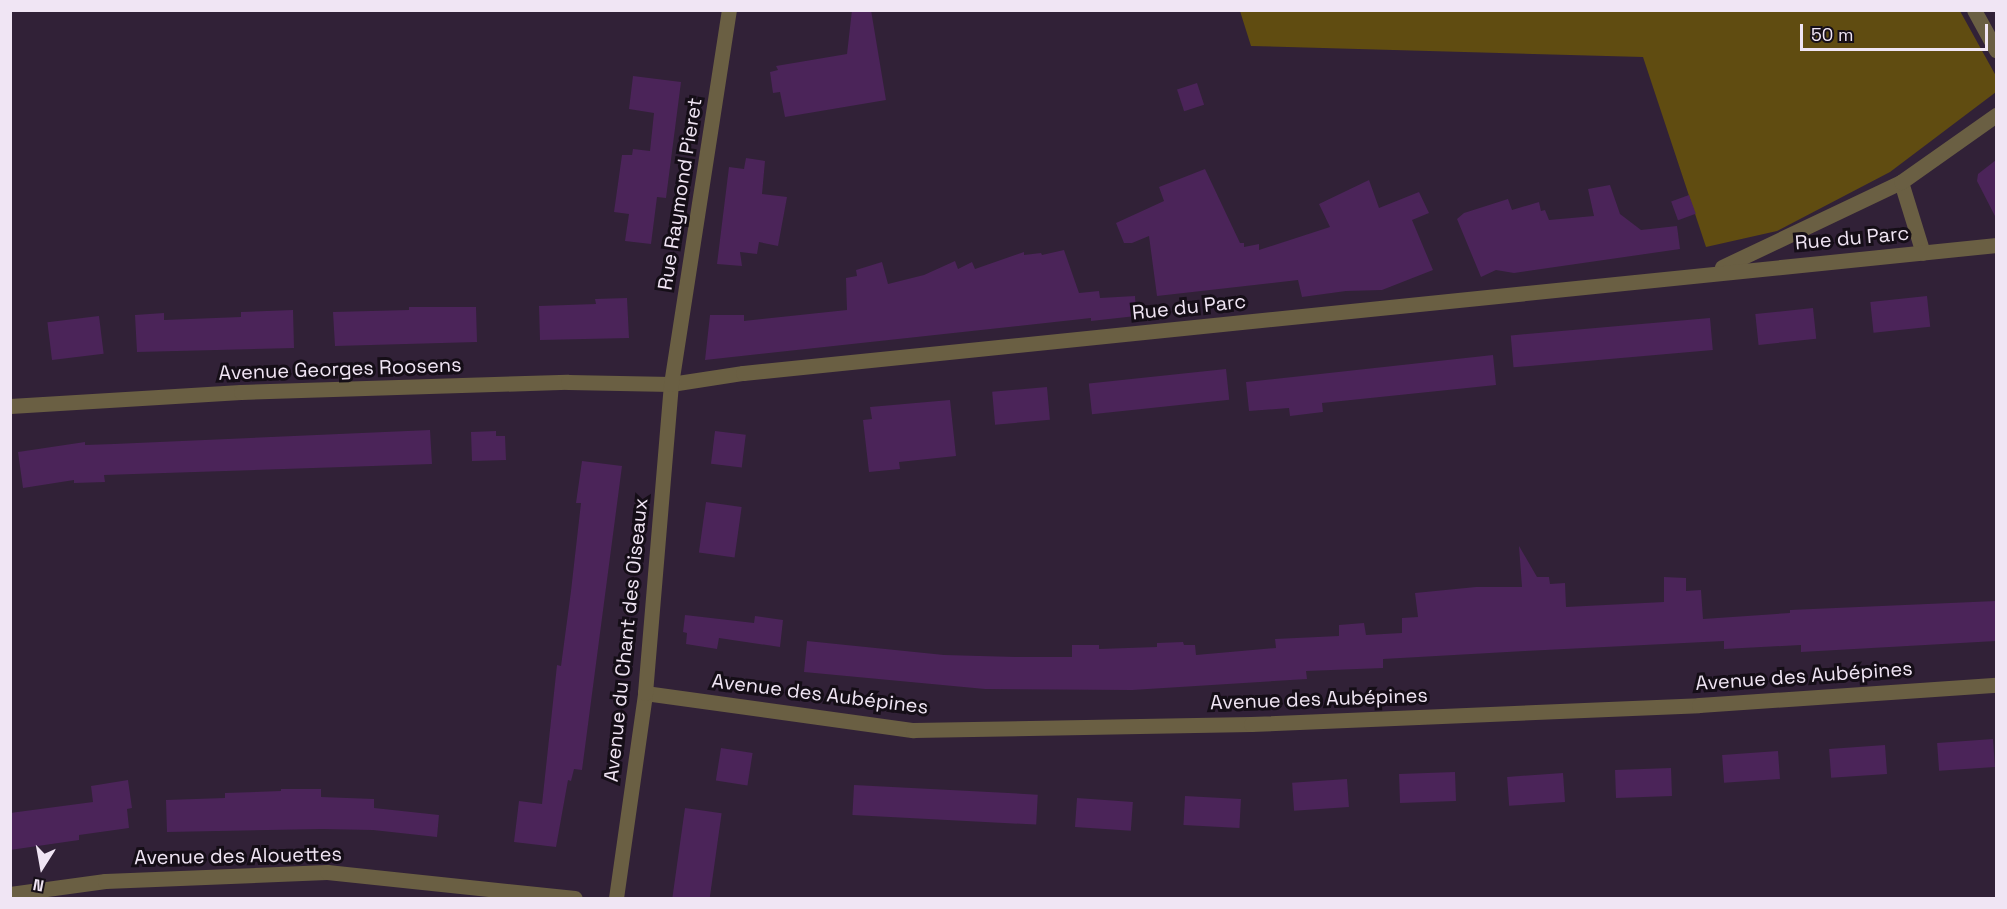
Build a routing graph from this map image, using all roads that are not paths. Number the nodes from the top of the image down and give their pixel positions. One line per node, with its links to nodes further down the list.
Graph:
1 (729, 10): 9 (street, Rue Raymond Pieret)
2 (1974, 10): 3 (street)
3 (1996, 50)
4 (1996, 115): 5 (street, Rue du Parc)
5 (1901, 182): 7 (street, Rue du Parc); 8 (street, Rue du Parc)
6 (1996, 245): 7 (street)
7 (1923, 253): 8 (street, Rue du Parc)
8 (1712, 272): 9 (street, Rue du Parc)
9 (671, 384): 10 (street, Avenue Georges Roosens); 12 (street, Avenue du Chant des Oiseaux)
10 (10, 406)
11 (1996, 685): 12 (street, Avenue des Aubépines)
12 (645, 693): 15 (street, Avenue du Chant des Oiseaux)
13 (10, 894): 14 (street, Avenue des Alouettes)
14 (575, 898)
15 (616, 898)

